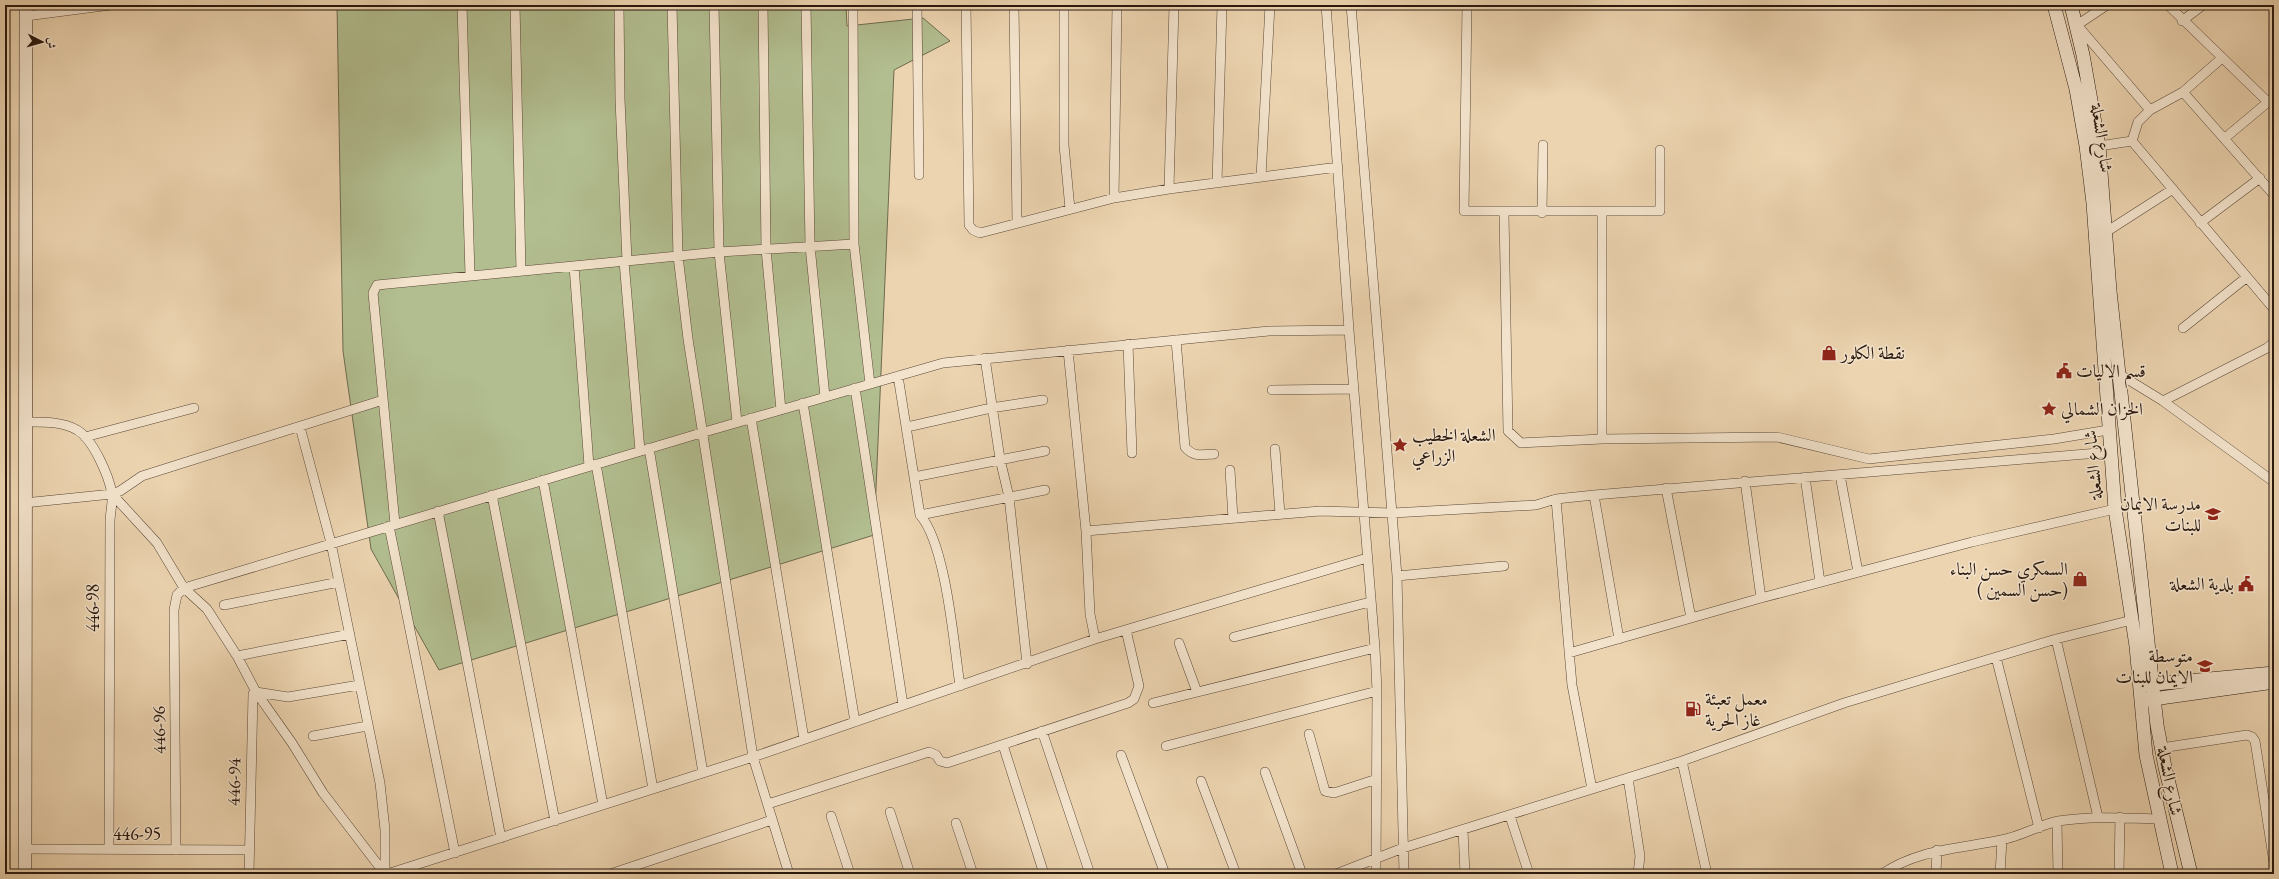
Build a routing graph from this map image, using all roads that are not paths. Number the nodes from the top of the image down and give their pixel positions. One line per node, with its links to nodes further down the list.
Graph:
1 (111, 5): 26 (street)
2 (462, 5): 62 (street)
3 (515, 5): 61 (street)
4 (619, 5): 59 (street)
5 (672, 5): 58 (street)
6 (714, 5): 57 (street)
7 (763, 5): 56 (street)
8 (806, 5): 55 (street)
9 (853, 5): 54 (street)
10 (917, 5): 39 (street)
11 (966, 5): 51 (street)
12 (1014, 5): 51 (street)
13 (1064, 5): 47 (street)
14 (1118, 5): 46 (street)
15 (1174, 5): 43 (street)
16 (1222, 5): 42 (street)
17 (1270, 5): 40 (street)
18 (1326, 5): 38 (street)
19 (1351, 5): 122 (street)
20 (1467, 5): 49 (street)
21 (2054, 5): 92 (main road, شارع الشعلة)
22 (2071, 5): 28 (main road, شارع الشعلة)
23 (2107, 5): 28 (street)
24 (2168, 5): 27 (street)
25 (2203, 5): 27 (street)
26 (26, 11): 88 (main road)
27 (2182, 21): 29 (street)
28 (2077, 24): 32 (street); 36 (main road, شارع الشعلة)
29 (2222, 58): 30 (street); 31 (street)
30 (2183, 92): 32 (street); 33 (street)
31 (2271, 99): 33 (street)
32 (2150, 110): 34 (street)
33 (2225, 138): 41 (street)
34 (2132, 140): 36 (street); 44 (street)
35 (1543, 145): 50 (street)
36 (2099, 146): 53 (main road, شارع الشعلة)
37 (1660, 150): 48 (street)
38 (1338, 167): 40 (street); 66 (street)
39 (919, 174)
40 (1261, 177): 42 (street)
41 (2260, 178): 45 (street); 52 (street)
42 (1217, 182): 43 (street)
43 (1169, 189): 46 (street)
44 (2173, 189): 52 (street); 53 (street)
45 (2274, 195)
46 (1114, 198): 47 (street)
47 (1070, 209): 51 (street)
48 (1602, 212): 50 (street); 95 (street)
49 (1504, 213): 50 (street); 95 (street)
50 (1542, 213)
51 (1017, 222)
52 (2200, 223): 63 (street)
53 (2106, 232): 73 (main road, شارع الشعلة)
54 (854, 244): 55 (street); 75 (street)
55 (810, 246): 56 (street); 79 (street)
56 (766, 249): 57 (street); 86 (street)
57 (719, 252): 58 (street); 89 (street)
58 (678, 256): 59 (street); 93 (street)
59 (625, 261): 60 (street); 97 (street)
60 (574, 266): 61 (street); 103 (street)
61 (521, 271): 62 (street)
62 (470, 275): 80 (street)
63 (2247, 277): 64 (street); 65 (street)
64 (2274, 308)
65 (2183, 328)
66 (1349, 330): 67 (street); 77 (street)
67 (1176, 340): 69 (street); 101 (street)
68 (2274, 342): 71 (street)
69 (1128, 344): 70 (street); 100 (street)
70 (1068, 350): 72 (street); 127 (street)
71 (2270, 351): 82 (street)
72 (985, 358): 74 (street); 85 (street)
73 (2119, 374): 82 (street); 155 (main road, شارع الشعلة)
74 (898, 376): 75 (street); 91 (street)
75 (870, 384): 76 (street)
76 (855, 388): 79 (street); 165 (street)
77 (1353, 389): 78 (street); 121 (street)
78 (1272, 390)
79 (825, 397): 83 (street)
80 (383, 400): 90 (street); 126 (street)
81 (1043, 400): 85 (street)
82 (2163, 401): 110 (street)
83 (803, 403): 86 (street); 166 (street)
84 (194, 408): 94 (street)
85 (992, 408): 91 (street); 102 (street)
86 (781, 410): 87 (street)
87 (751, 418): 89 (street); 171 (street)
88 (25, 422): 94 (street, 446-98); 118 (main road)
89 (737, 422): 93 (street)
90 (300, 427): 113 (street); 128 (street)
91 (907, 427): 106 (street)
92 (2108, 430): 95 (street); 99 (main road, شارع الشعلة)
93 (701, 432): 97 (street); 176 (street)
94 (85, 437): 113 (street, 446-98)
95 (1602, 439)
96 (1275, 449): 123 (street)
97 (644, 450): 103 (street); 179 (street)
98 (1045, 451): 102 (street)
99 (2110, 452): 105 (street); 119 (main road, شارع الشعلة)
100 (1132, 453)
101 (1214, 454)
102 (1000, 459): 106 (street); 116 (street)
103 (592, 465): 108 (street); 183 (street)
104 (1230, 470): 125 (street)
105 (1840, 475): 107 (street); 131 (street)
106 (914, 477): 124 (street)
107 (1805, 477): 109 (street); 134 (street)
108 (543, 480): 114 (street); 186 (street)
109 (1745, 481): 111 (street); 136 (street)
110 (2274, 482)
111 (1666, 488): 115 (street); 139 (street)
112 (1046, 490): 116 (street)
113 (112, 494): 118 (street); 135 (street); 203 (street, 446-98)
114 (492, 495): 120 (street); 194 (street)
115 (1594, 495): 117 (street); 145 (street)
116 (1009, 497): 124 (street); 152 (street)
117 (1556, 499): 122 (street); 149 (street)
118 (24, 503): 202 (main road)
119 (2116, 510): 131 (street); 140 (main road, شارع الشعلة)
120 (438, 511): 126 (street); 199 (street)
121 (1364, 513): 122 (street); 123 (street); 129 (street)
122 (1393, 513): 132 (street)
123 (1280, 514): 125 (street)
124 (920, 515): 157 (street)
125 (1233, 518): 127 (street)
126 (392, 525): 128 (street); 207 (street)
127 (1086, 531): 144 (street)
128 (331, 543): 133 (street); 135 (street)
129 (1367, 558): 137 (street); 141 (street)
130 (1504, 566): 132 (street)
131 (1858, 572): 134 (street)
132 (1397, 576): 201 (street)
133 (339, 582): 138 (street); 142 (street)
134 (1820, 582): 136 (street)
135 (184, 588): 150 (street); 204 (street, 446-96)
136 (1761, 598): 139 (street)
137 (1370, 602): 143 (street); 148 (street)
138 (224, 605)
139 (1691, 618): 145 (street)
140 (2132, 620): 146 (street); 158 (main road, شارع الشعلة)
141 (1126, 630): 144 (street); 168 (street)
142 (350, 634): 150 (street); 156 (street)
143 (1234, 638)
144 (1095, 639): 152 (street)
145 (1619, 639): 149 (street)
146 (2056, 639): 151 (street); 190 (street)
147 (1178, 643): 161 (street)
148 (1375, 648): 159 (street); 161 (street)
149 (1569, 653): 184 (street)
150 (237, 656): 160 (street)
151 (1996, 657): 177 (street); 197 (street)
152 (1027, 664): 157 (street)
153 (2274, 673): 155 (main road)
154 (2274, 682): 162 (main road)
155 (2153, 684): 158 (main road); 162 (main road, شارع الشعلة)
156 (359, 685): 160 (street); 167 (street)
157 (960, 686): 165 (street)
158 (2138, 686): 163 (main road, شارع الشعلة)
159 (1376, 691): 173 (street); 181 (street)
160 (256, 692): 205 (street, 446-94); 213 (street)
161 (1197, 692): 164 (street)
162 (2154, 699): 163 (main road); 174 (main road, شارع الشعلة)
163 (2140, 701): 192 (main road, شارع الشعلة)
164 (1153, 703)
165 (904, 705): 166 (street)
166 (855, 722): 171 (street)
167 (367, 726): 170 (street); 213 (street)
168 (1042, 732): 172 (street); 220 (street)
169 (1309, 734): 181 (street)
170 (313, 736)
171 (804, 739): 176 (street)
172 (1003, 745): 185 (street); 219 (street)
173 (1166, 746)
174 (2161, 748): 209 (street); 237 (main road, شارع الشعلة)
175 (1121, 755): 221 (street)
176 (753, 757): 179 (street); 185 (street)
177 (1682, 761): 180 (street); 230 (street)
178 (1265, 772): 223 (street)
179 (703, 773): 183 (street)
180 (1628, 778): 184 (street); 229 (street)
181 (1374, 780): 208 (street)
182 (1201, 781): 222 (street)
183 (653, 789): 186 (street)
184 (1592, 789): 189 (street)
185 (768, 804): 193 (street)
186 (603, 805): 194 (street)
187 (890, 812): 217 (street)
188 (830, 816): 216 (street)
189 (1510, 816): 198 (street); 228 (street)
190 (2098, 817): 191 (street); 195 (street)
191 (2120, 817): 192 (street); 235 (street)
192 (2159, 819): 236 (main road, شارع الشعلة)
193 (772, 820): 214 (street); 215 (street)
194 (555, 821): 199 (street)
195 (2057, 822): 197 (street); 234 (street)
196 (956, 823): 218 (street)
197 (2038, 828): 200 (street)
198 (1463, 830): 201 (street); 227 (street)
199 (501, 838): 207 (street)
200 (2002, 840): 206 (street); 233 (street)
201 (1403, 848): 208 (street); 226 (street)
202 (25, 849): 203 (street, 446-95); 211 (main road)
203 (109, 850): 204 (street, 446-95)
204 (176, 850): 205 (street, 446-95)
205 (249, 850): 212 (street, 446-94)
206 (1937, 850): 231 (street); 232 (street)
207 (455, 853): 210 (street)
208 (1376, 858): 224 (street); 225 (street)
209 (2274, 863)
210 (404, 872): 213 (street)
211 (25, 874)
212 (249, 874)
213 (386, 874)
214 (610, 874)
215 (789, 874)
216 (850, 874)
217 (910, 874)
218 (973, 874)
219 (1044, 874)
220 (1090, 874)
221 (1165, 874)
222 (1236, 874)
223 (1302, 874)
224 (1336, 874)
225 (1376, 874)
226 (1404, 874)
227 (1465, 874)
228 (1529, 874)
229 (1638, 874)
230 (1707, 874)
231 (1882, 874)
232 (1936, 874)
233 (2000, 874)
234 (2058, 874)
235 (2119, 874)
236 (2172, 874)
237 (2191, 874)

